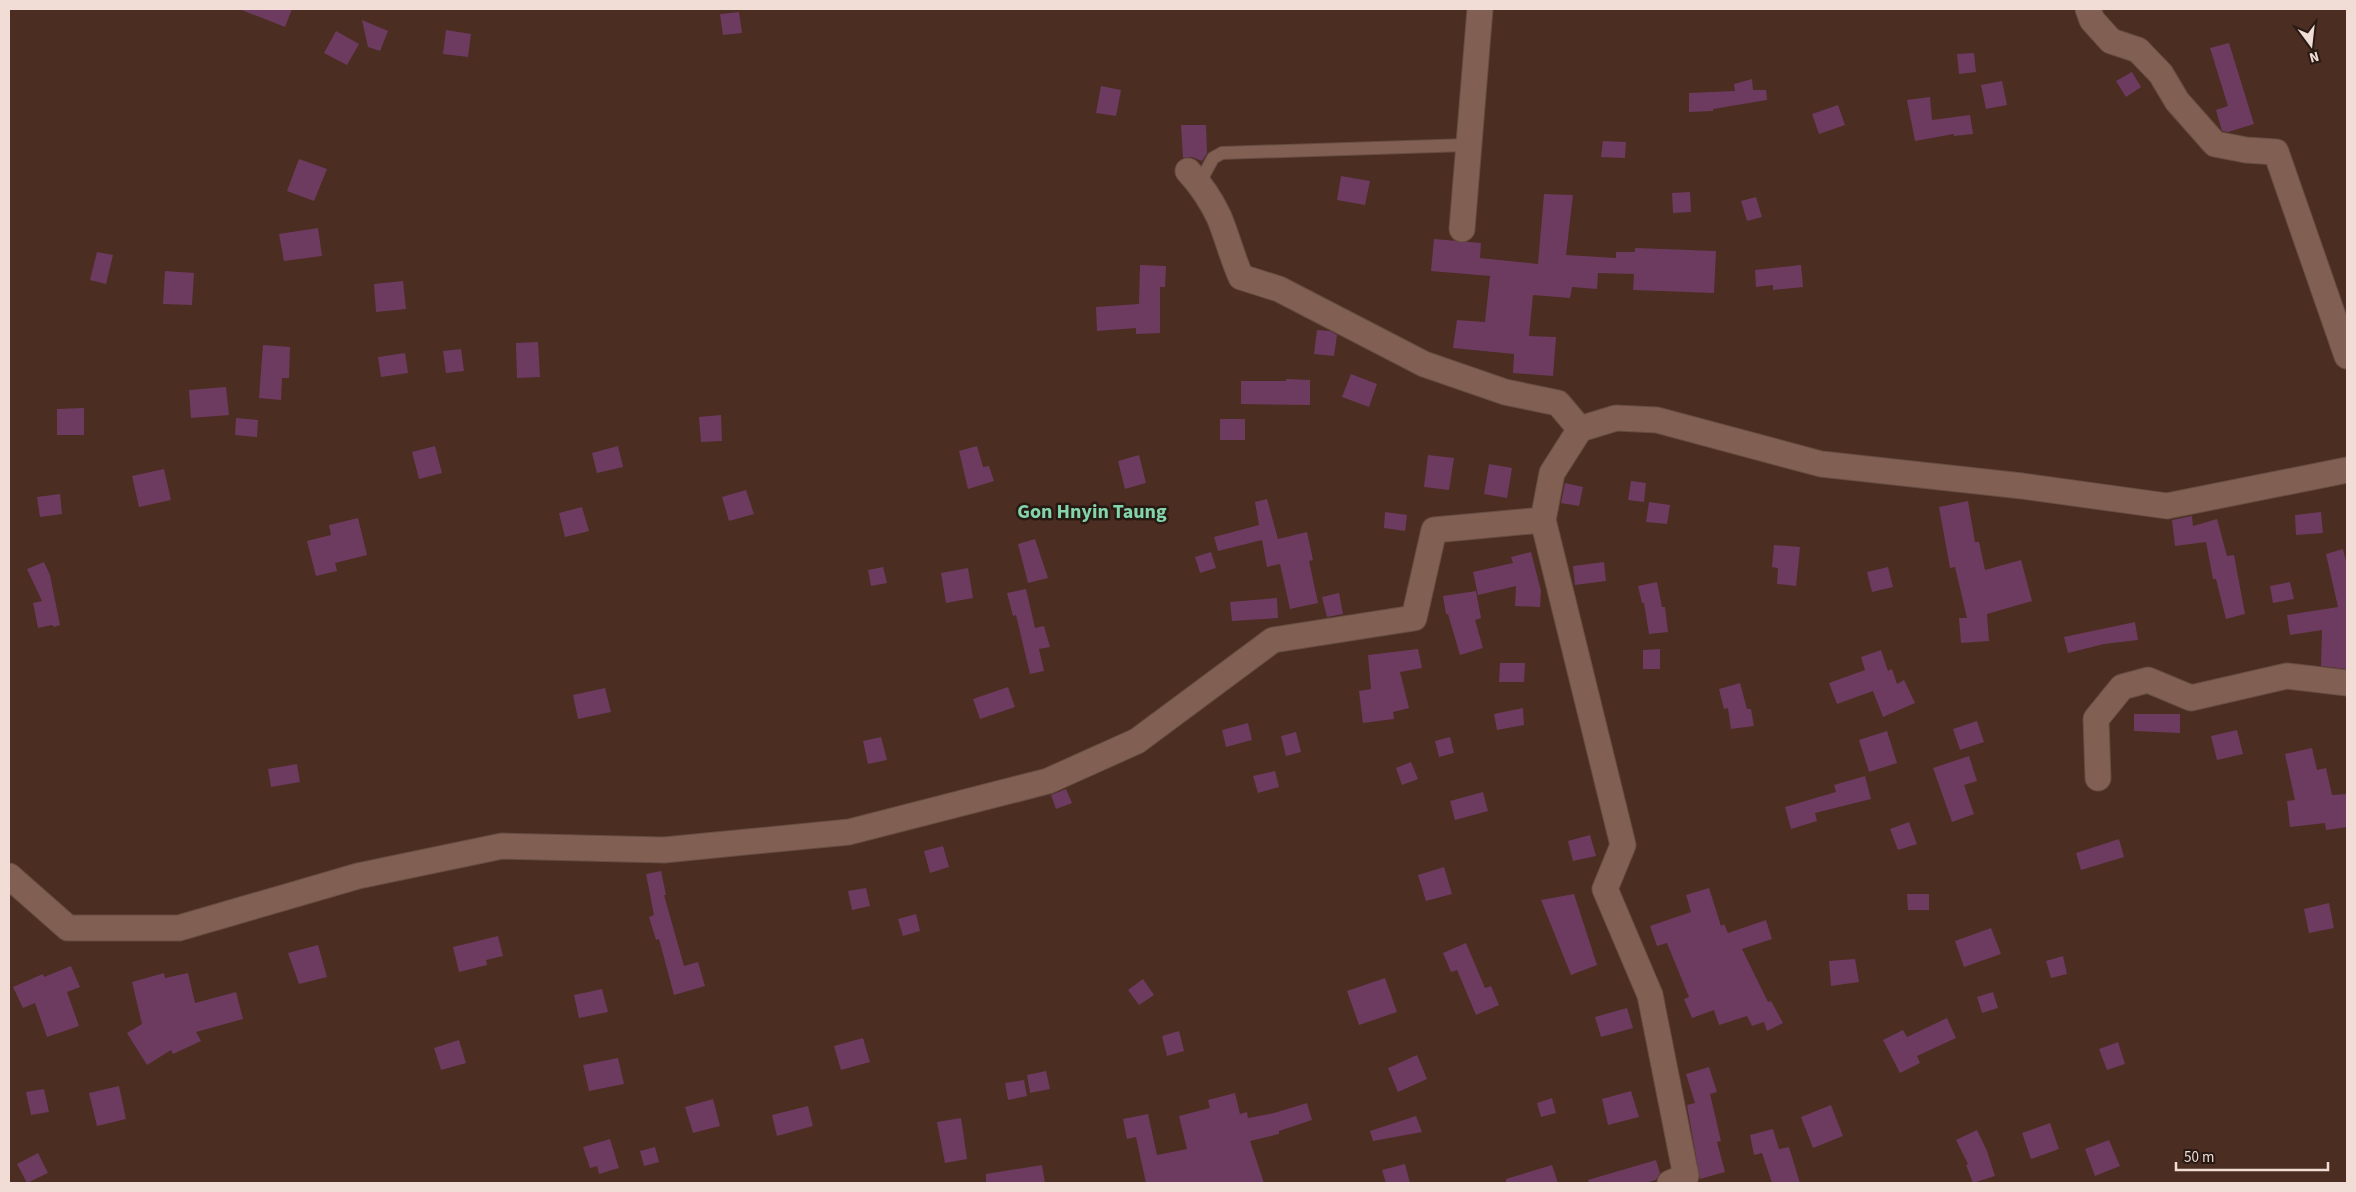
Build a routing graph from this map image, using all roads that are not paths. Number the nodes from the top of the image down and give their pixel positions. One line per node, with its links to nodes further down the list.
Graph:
1 (1480, 9): 3 (street)
2 (2088, 9): 6 (street)
3 (1467, 145): 4 (lane); 5 (street)
4 (1194, 177): 7 (street)
5 (1462, 229)
6 (2347, 356)
7 (1580, 429): 8 (street); 9 (street)
8 (2347, 470)
9 (1544, 520): 12 (street); 13 (street)
10 (2347, 683): 11 (street)
11 (2098, 778)
12 (9, 876)
13 (1670, 1183)

